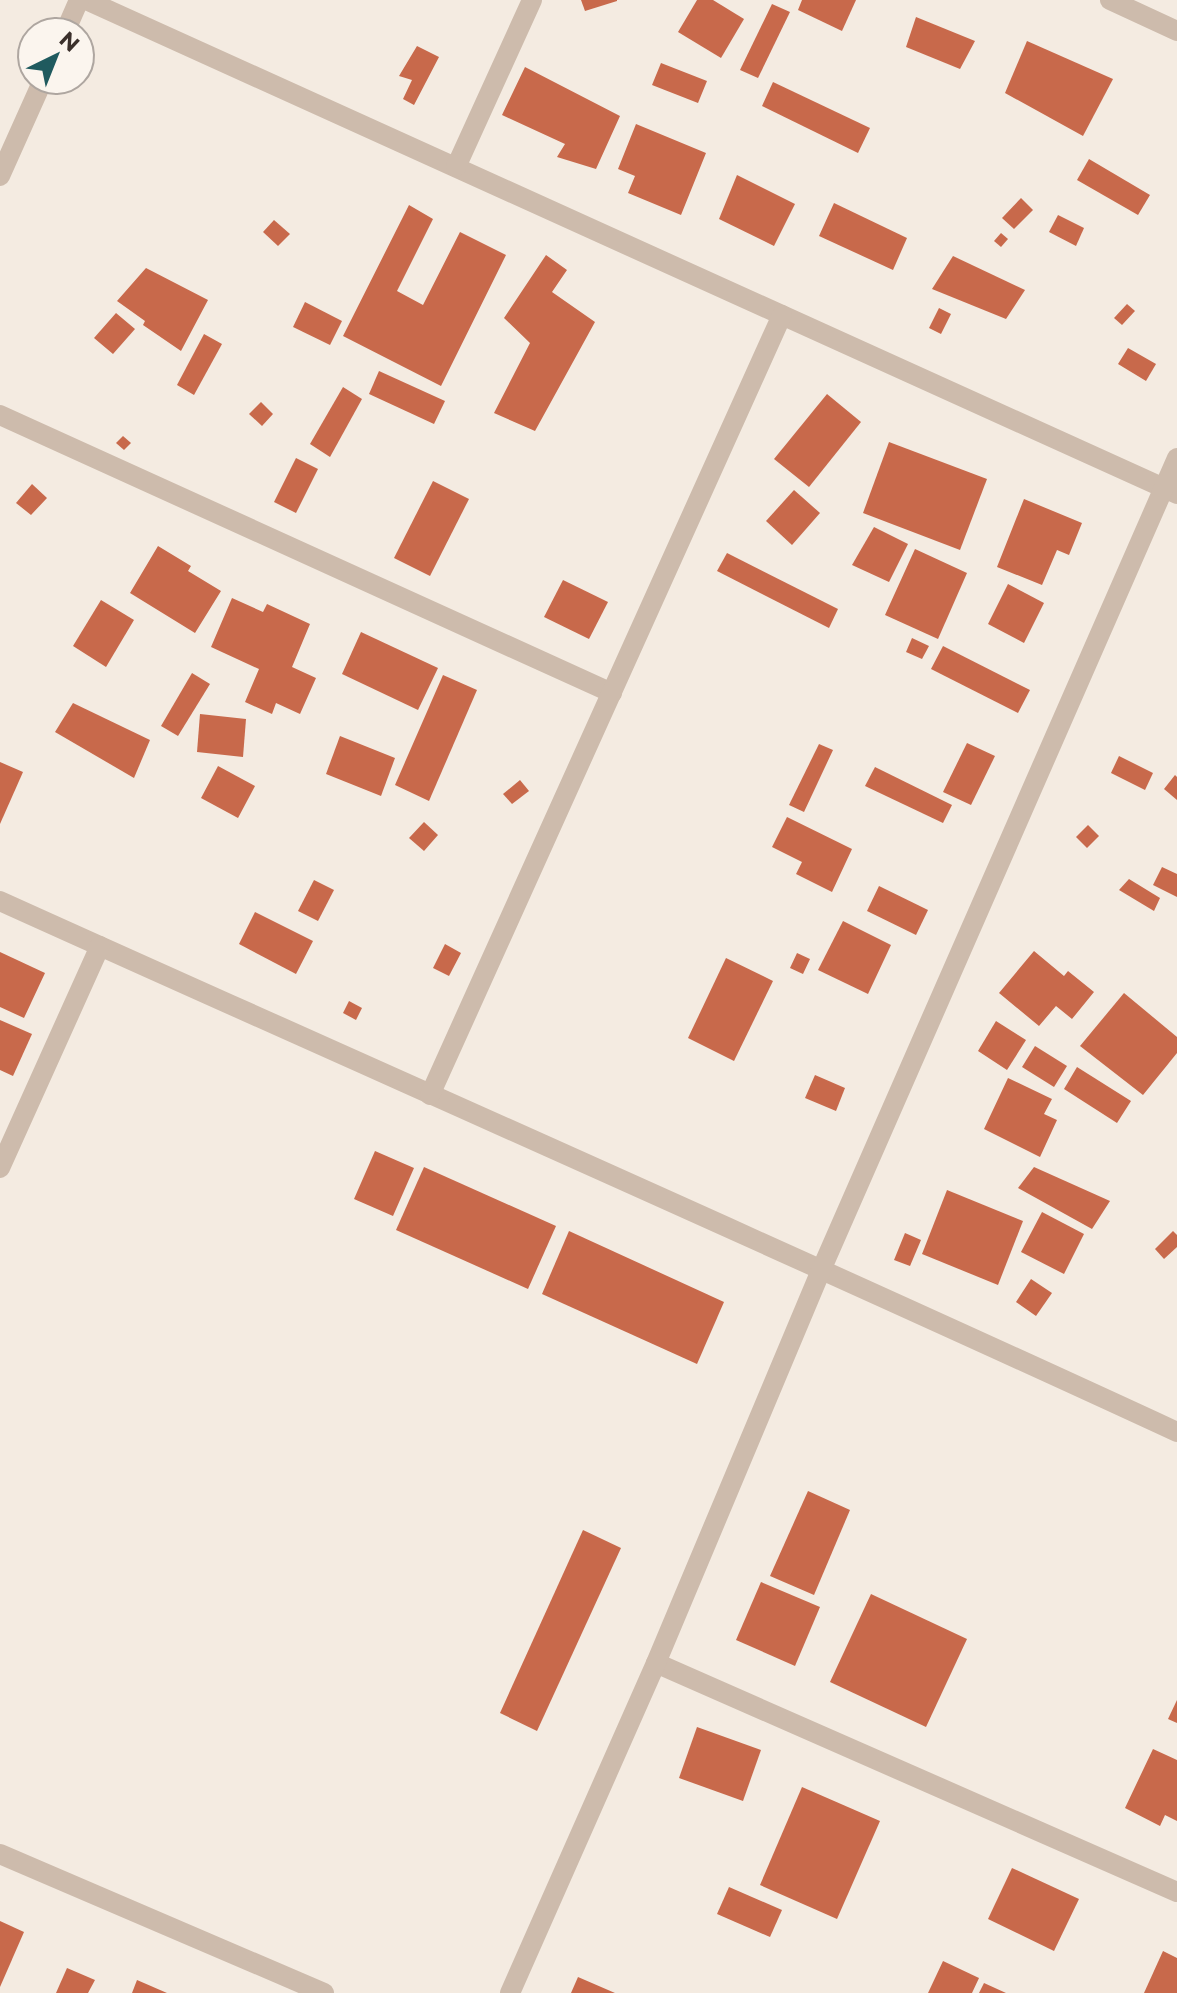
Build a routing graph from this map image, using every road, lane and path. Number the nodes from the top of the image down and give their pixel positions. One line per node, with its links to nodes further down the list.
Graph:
1 (86, 0): 6 (street)
2 (532, 0): 6 (street)
3 (1110, 0): 4 (street)
4 (1177, 31)
5 (36, 96): 7 (street)
6 (456, 167): 8 (street)
7 (0, 176)
8 (782, 315): 11 (street); 12 (street)
9 (0, 415): 12 (street)
10 (1177, 458): 11 (street)
11 (1170, 491): 17 (street)
12 (612, 693): 15 (street)
13 (0, 901): 14 (street)
14 (100, 946): 15 (street); 16 (street)
15 (430, 1095): 17 (street)
16 (0, 1168)
17 (822, 1268): 18 (street); 19 (street)
18 (1177, 1432)
19 (656, 1663): 21 (street); 23 (street)
20 (0, 1854): 22 (street)
21 (1177, 1892)
22 (324, 1993)
23 (510, 1993)

